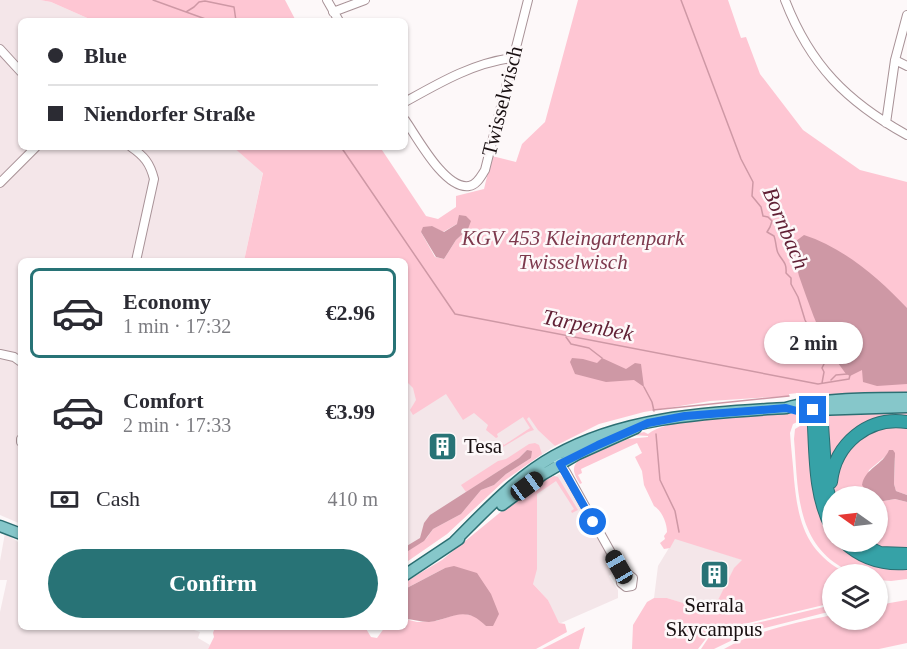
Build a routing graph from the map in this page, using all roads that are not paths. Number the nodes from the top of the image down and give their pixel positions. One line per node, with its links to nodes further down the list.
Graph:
1 (327, 0): 5 (street)
2 (365, 0): 5 (street)
3 (528, 0): 9 (street, Twisselwisch)
4 (785, 0): 14 (street)
5 (333, 12): 7 (street)
6 (907, 15): 10 (street)
7 (337, 18)
8 (0, 49): 12 (street)
9 (512, 58): 13 (street); 15 (street, Twisselwisch)
10 (896, 60): 11 (street); 14 (street)
11 (907, 66)
12 (18, 69)
13 (408, 100)
14 (886, 123): 16 (street)
15 (408, 124)
16 (907, 135)
17 (33, 150): 19 (street)
18 (135, 150): 20 (street)
19 (0, 183)
20 (137, 258)
21 (0, 354): 22 (street)
22 (18, 360)
23 (907, 399): 25 (main road)
24 (907, 407): 25 (main road)
25 (817, 408): 27 (main road); 28 (highway); 30 (highway)
26 (907, 422): 29 (highway)
27 (557, 460): 37 (street); 38 (main road)
28 (828, 486)
29 (831, 486)
30 (822, 500)
31 (0, 526): 32 (main road)
32 (18, 533)
33 (857, 552): 36 (highway)
34 (878, 552): 35 (highway)
35 (907, 554)
36 (907, 563)
37 (619, 567)
38 (408, 573)

